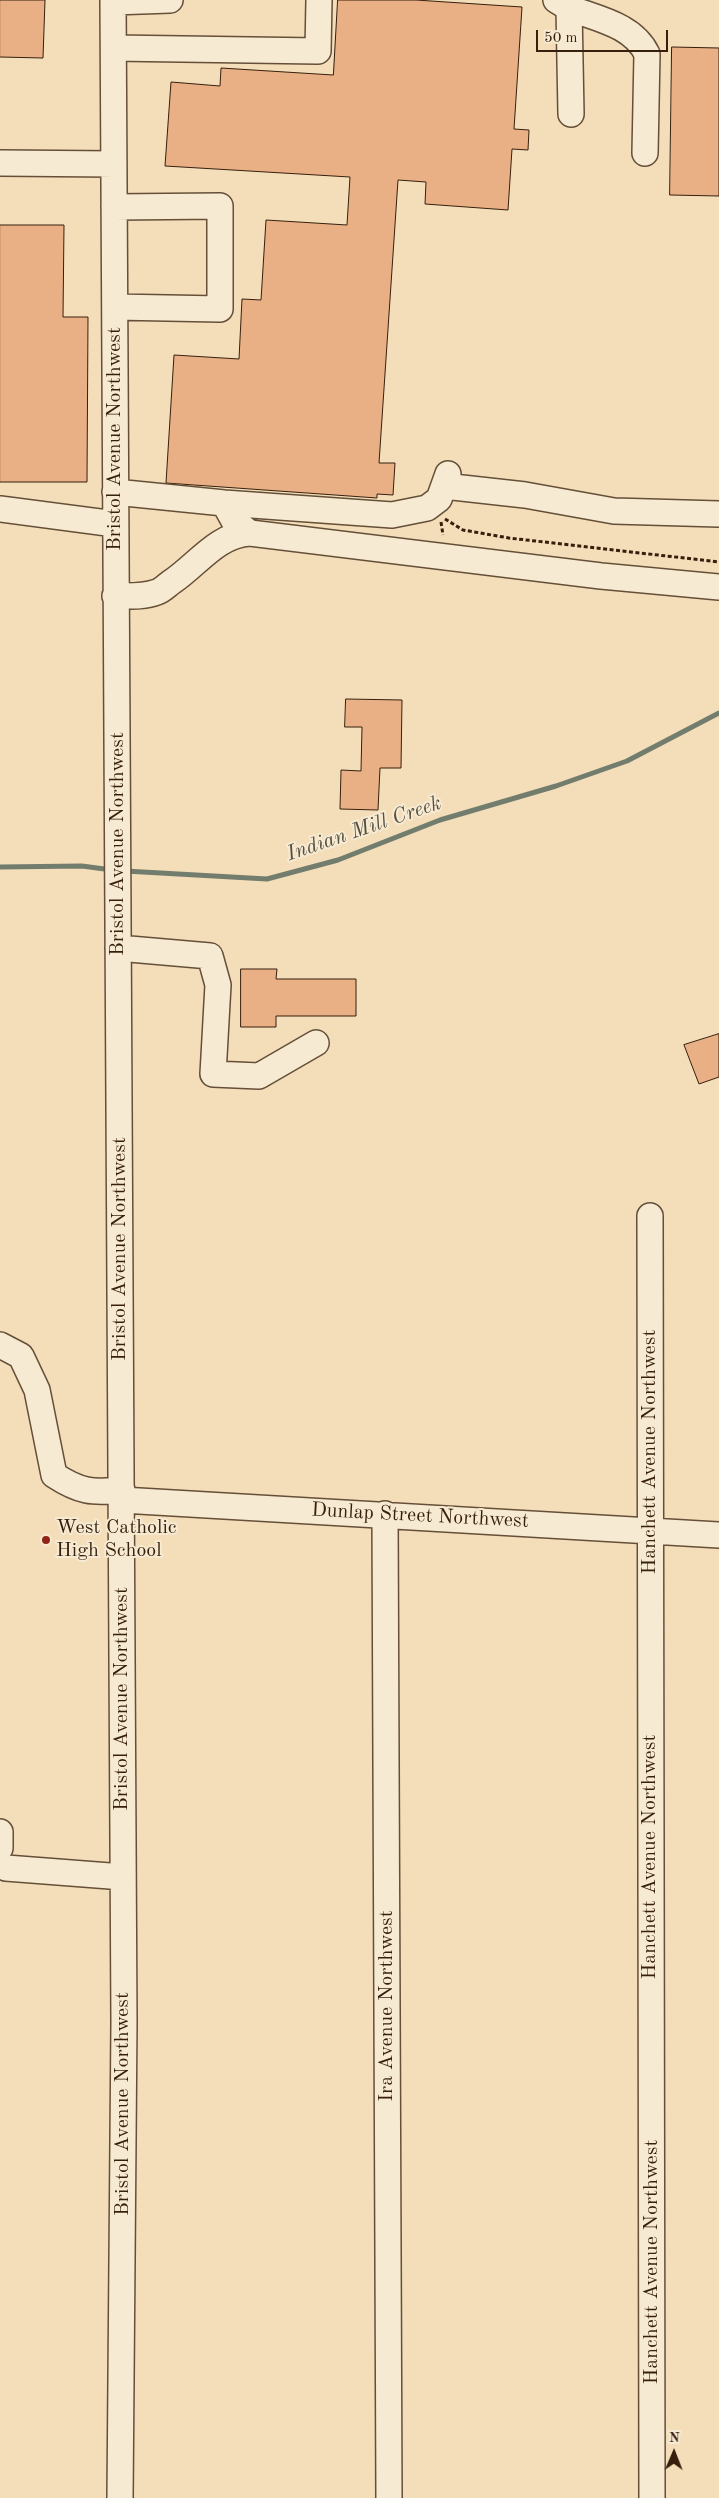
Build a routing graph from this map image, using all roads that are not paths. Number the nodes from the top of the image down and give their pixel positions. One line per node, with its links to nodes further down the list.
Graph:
1 (170, 0): 3 (street)
2 (319, 0): 5 (street)
3 (113, 1): 5 (street, Bristol Avenue Northwest)
4 (562, 4): 6 (street); 7 (street)
5 (114, 48): 9 (street, Bristol Avenue Northwest)
6 (572, 114)
7 (645, 153)
8 (0, 163): 9 (street)
9 (114, 164): 10 (street, Bristol Avenue Northwest)
10 (114, 208): 11 (street, Bristol Avenue Northwest); 11 (street)
11 (115, 307): 12 (street, Bristol Avenue Northwest)
12 (115, 492): 13 (street); 16 (street, Bristol Avenue Northwest)
13 (224, 503): 15 (street); 17 (street)
14 (0, 509): 16 (street)
15 (719, 514)
16 (115, 524): 19 (street, Bristol Avenue Northwest)
17 (250, 533): 18 (street); 19 (street)
18 (719, 587)
19 (116, 596): 20 (street, Bristol Avenue Northwest)
20 (118, 948): 21 (street); 24 (street, Bristol Avenue Northwest)
21 (316, 1043)
22 (650, 1216): 26 (street, Hanchett Avenue Northwest)
23 (0, 1345): 24 (street, Dunlap Street Northwest)
24 (122, 1495): 25 (street, Dunlap Street Northwest); 31 (street, Bristol Avenue Northwest)
25 (385, 1514): 26 (street, Dunlap Street Northwest); 33 (street, Ira Avenue Northwest)
26 (650, 1530): 27 (street, Dunlap Street Northwest); 34 (street, Hanchett Avenue Northwest)
27 (719, 1535)
28 (0, 1832): 29 (street)
29 (0, 1848)
30 (0, 1865): 31 (street)
31 (123, 1877): 32 (street, Bristol Avenue Northwest)
32 (120, 2498)
33 (389, 2498)
34 (652, 2498)

